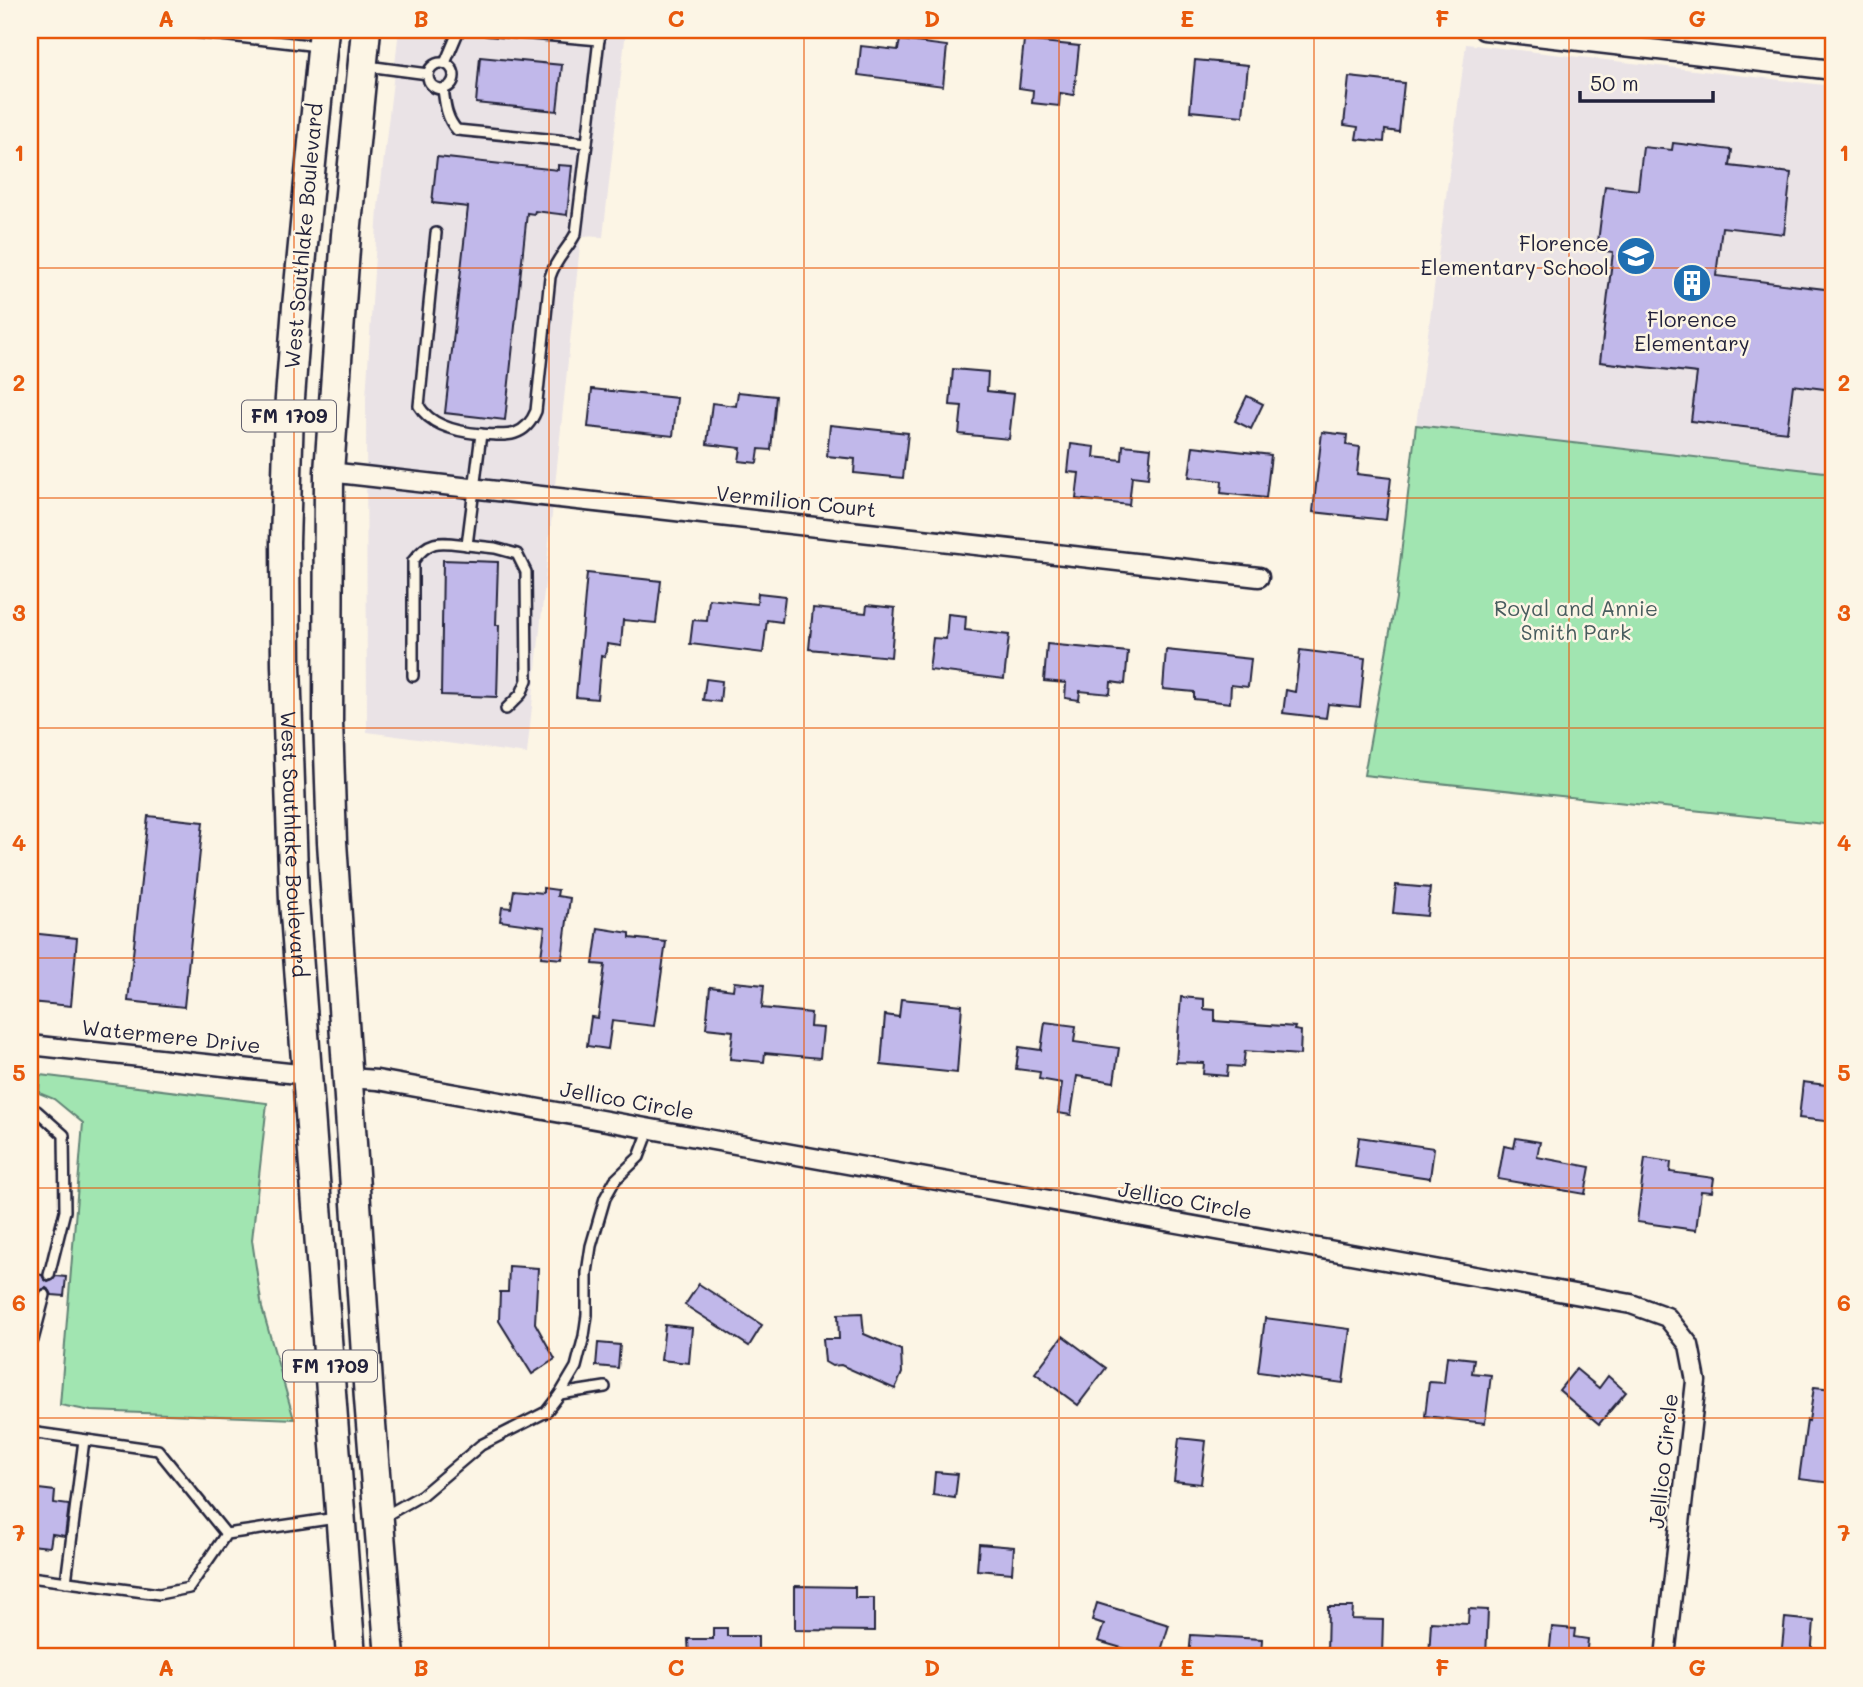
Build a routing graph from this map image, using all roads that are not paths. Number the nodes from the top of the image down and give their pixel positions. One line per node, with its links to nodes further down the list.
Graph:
1 (177, 30): 7 (lane)
2 (366, 30): 9 (main road, West Southlake Boulevard / FM 1709)
3 (459, 30): 8 (lane)
4 (487, 30): 6 (lane)
5 (1484, 30): 10 (street)
6 (599, 35): 13 (lane)
7 (323, 38): 9 (main road); 23 (main road, West Southlake Boulevard / FM 1709)
8 (445, 63): 11 (lane); 12 (lane)
9 (362, 65): 11 (lane); 16 (main road, West Southlake Boulevard / FM 1709)
10 (1833, 70)
11 (428, 74): 12 (lane)
12 (443, 89): 13 (lane)
13 (587, 143): 15 (lane)
14 (436, 233): 15 (lane)
15 (481, 435): 17 (lane)
16 (329, 472): 17 (street, Vermilion Court); 24 (main road, West Southlake Boulevard / FM 1709)
17 (474, 489): 18 (lane); 19 (street, Vermilion Court)
18 (467, 545): 20 (lane); 21 (lane)
19 (1259, 577)
20 (413, 676)
21 (506, 709)
22 (30, 1045): 23 (street, Watermere Drive)
23 (307, 1075): 24 (main road); 34 (main road, West Southlake Boulevard / FM 1709)
24 (349, 1077): 26 (street, Jellico Circle); 35 (main road, West Southlake Boulevard / FM 1709)
25 (30, 1110): 27 (lane)
26 (650, 1128): 31 (lane); 41 (street, Jellico Circle)
27 (49, 1275)
28 (45, 1294): 29 (lane)
29 (30, 1340)
30 (604, 1387): 31 (lane)
31 (561, 1394): 35 (lane)
32 (30, 1432): 33 (lane)
33 (84, 1440): 36 (lane); 38 (lane)
34 (341, 1517): 36 (lane); 39 (main road, West Southlake Boulevard / FM 1709)
35 (379, 1520): 40 (main road, West Southlake Boulevard / FM 1709)
36 (226, 1534): 38 (lane)
37 (30, 1577): 38 (lane)
38 (66, 1582)
39 (351, 1657)
40 (390, 1657)
41 (1665, 1657)

